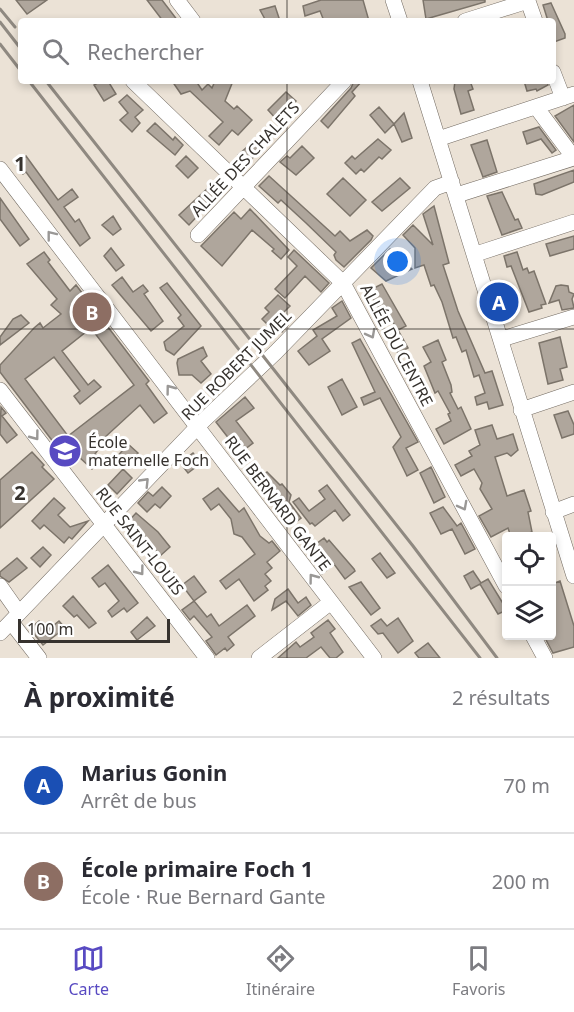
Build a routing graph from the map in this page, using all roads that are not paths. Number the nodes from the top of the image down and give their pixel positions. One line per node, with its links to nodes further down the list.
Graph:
1 (177, 0): 3 (street)
2 (393, 0): 4 (street)
3 (191, 18)
4 (399, 18)
5 (474, 18): 6 (street)
6 (534, 18)
7 (556, 76): 11 (street)
8 (136, 84): 16 (street, ALLÉE DU CENTRE)
9 (341, 84): 16 (street, ALLÉE DES CHALETS)
10 (421, 84): 13 (street)
11 (569, 96): 12 (street)
12 (536, 107): 13 (street); 14 (street)
13 (438, 139): 17 (street)
14 (574, 158): 17 (street, RUE ROBERT JUMEL)
15 (0, 169): 27 (street, RUE BERNARD GANTE, one-way to 15)
16 (244, 186): 19 (street, ALLÉE DES CHALETS); 21 (street, ALLÉE DU CENTRE)
17 (454, 189): 20 (street); 21 (street, RUE ROBERT JUMEL)
18 (574, 222): 20 (street)
19 (198, 235)
20 (476, 254): 23 (street)
21 (343, 283): 27 (street, RUE ROBERT JUMEL); 32 (street, ALLÉE DU CENTRE, one-way to 32)
22 (574, 317): 23 (street)
23 (502, 339): 26 (street)
24 (0, 390): 29 (street, RUE SAINT-LOUIS, one-way to 29)
25 (574, 392): 26 (street)
26 (525, 409): 28 (street)
27 (198, 427): 29 (street, RUE ROBERT JUMEL, one-way to 27); 34 (street, RUE BERNARD GANTE, one-way to 27)
28 (562, 508): 30 (street); 31 (street)
29 (104, 524): 35 (street, RUE ROBERT JUMEL); 39 (street, RUE SAINT-LOUIS, one-way to 39)
30 (574, 554)
31 (574, 576)
32 (502, 577)
33 (0, 586): 35 (street)
34 (330, 602): 40 (street); 41 (street, RUE BERNARD GANTE)
35 (15, 617): 36 (street, RUE ROBERT JUMEL); 38 (street)
36 (0, 633)
37 (535, 640): 42 (street)
38 (39, 658)
39 (207, 658)
40 (260, 658)
41 (374, 658)
42 (545, 658)

